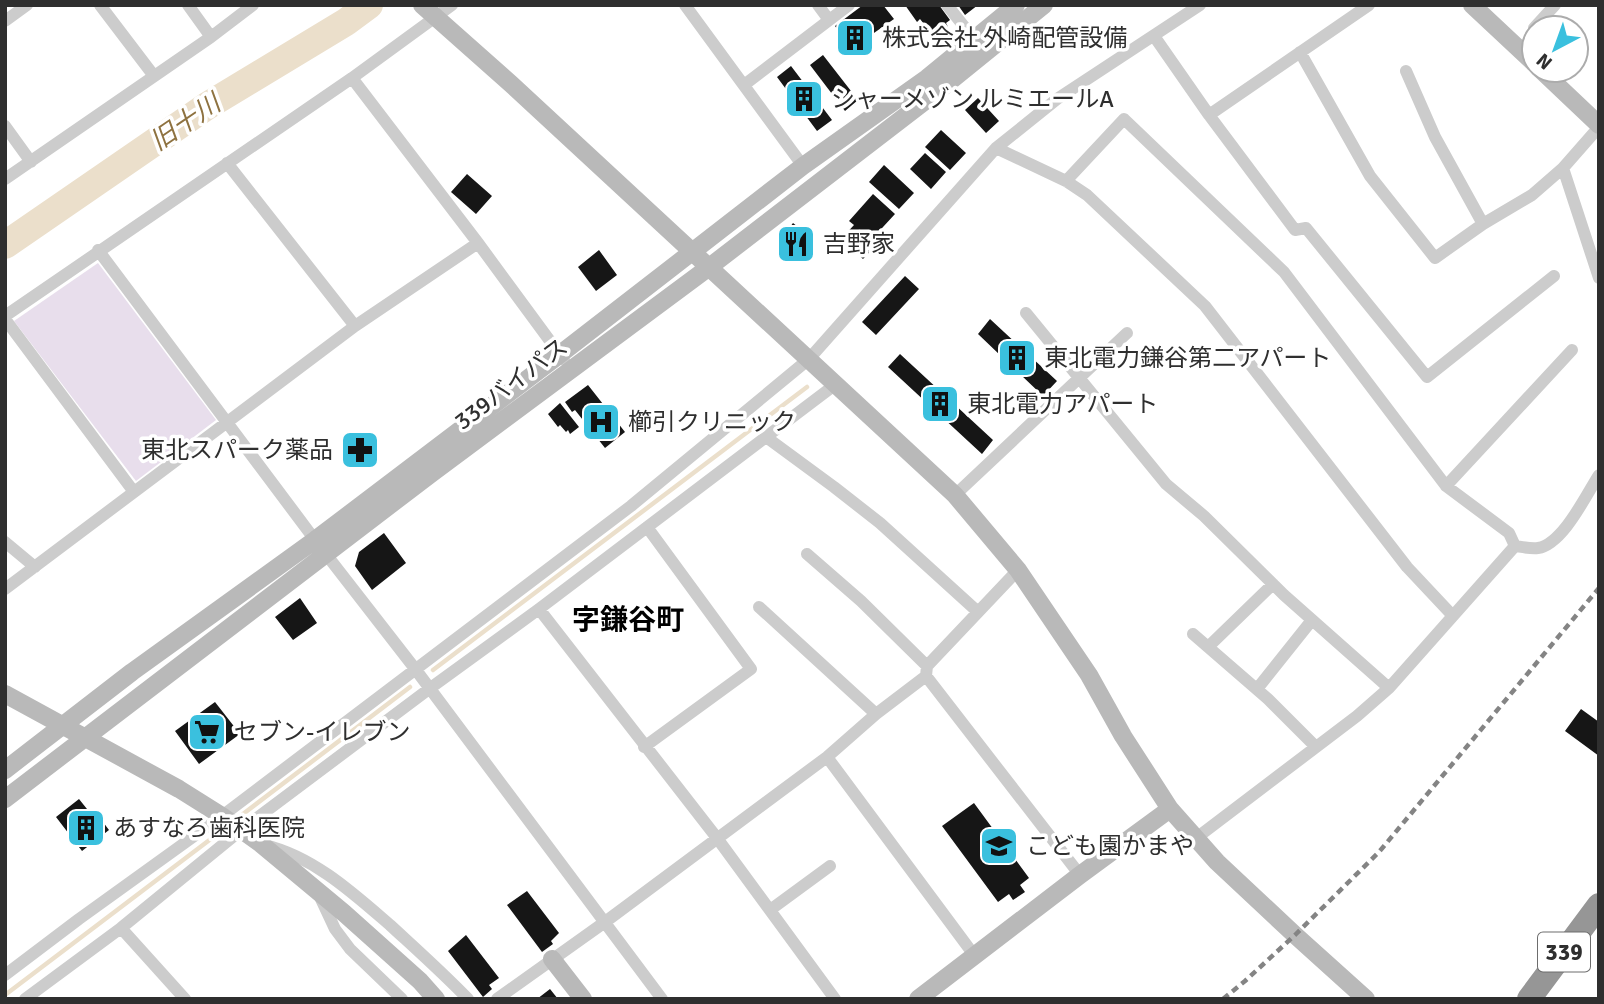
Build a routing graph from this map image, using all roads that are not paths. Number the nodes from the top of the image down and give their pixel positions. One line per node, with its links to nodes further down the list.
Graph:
1 (27, 5): 18 (street)
2 (100, 5): 27 (street)
3 (188, 5): 20 (street)
4 (253, 5): 20 (street)
5 (422, 5): 16 (street)
6 (452, 5): 16 (street)
7 (685, 5): 30 (street)
8 (818, 5): 17 (street)
9 (849, 5): 17 (street)
10 (947, 5): 21 (street)
11 (1016, 5): 21 (street)
12 (1044, 5): 45 (street, 339バイパス)
13 (1200, 5): 19 (street)
14 (1369, 5): 25 (street)
15 (1472, 5): 23 (street)
16 (436, 18): 28 (street); 44 (street)
17 (829, 20): 30 (street)
18 (5, 21)
19 (1154, 36): 31 (street); 34 (street)
20 (211, 37): 27 (street)
21 (974, 39): 37 (street)
22 (1520, 42): 23 (street)
23 (1516, 46): 24 (street)
24 (1520, 50)
25 (1300, 52): 31 (street); 41 (street)
26 (1406, 71): 41 (street)
27 (154, 76): 35 (street)
28 (352, 78): 36 (street); 42 (street)
29 (1556, 84): 32 (street)
30 (744, 85): 37 (street)
31 (1209, 115): 46 (street)
32 (1599, 126): 38 (street)
33 (5, 127): 35 (street)
34 (996, 148): 40 (street); 54 (street)
35 (31, 162): 39 (street)
36 (227, 163): 43 (street); 50 (street)
37 (803, 166): 44 (street)
38 (1563, 168): 41 (street); 47 (street)
39 (5, 179)
40 (1066, 181): 61 (street); 77 (street)
41 (1483, 224)
42 (478, 243): 50 (street); 53 (street)
43 (98, 250): 49 (street); 58 (street)
44 (692, 253): 45 (street); 53 (street)
45 (708, 268): 54 (street); 55 (street, 339バイパス)
46 (1554, 276)
47 (1599, 278)
48 (1026, 313): 56 (street)
49 (5, 317): 62 (street)
50 (355, 326): 58 (street)
51 (1127, 333): 56 (street)
52 (1572, 350): 61 (street)
53 (559, 355): 55 (street); 65 (street)
54 (809, 359): 57 (street); 81 (street)
55 (571, 370): 68 (street, 339バイパス)
56 (1079, 379): 63 (street); 72 (street)
57 (836, 384): 59 (street); 63 (street)
58 (228, 422): 62 (street); 65 (street)
59 (765, 437): 64 (street); 76 (street)
60 (1599, 475): 67 (street)
61 (1446, 486): 67 (street)
62 (134, 492): 70 (street)
63 (955, 495): 71 (street)
64 (647, 527): 75 (street); 90 (street)
65 (314, 540): 68 (street); 88 (street)
66 (5, 542): 70 (street)
67 (1515, 546): 77 (street)
68 (326, 554): 81 (street); 89 (street, 339バイパス)
69 (807, 554): 82 (street)
70 (36, 567): 73 (street)
71 (1018, 570): 76 (street); 95 (street)
72 (1273, 584): 78 (street); 80 (street)
73 (5, 589)
74 (759, 607): 87 (street)
75 (539, 610): 84 (street); 90 (street)
76 (978, 612): 82 (street)
77 (1452, 616): 83 (street)
78 (1312, 620): 83 (street); 85 (street)
79 (1193, 634): 80 (street)
80 (1208, 647): 85 (street)
81 (416, 670): 84 (street); 96 (street)
82 (926, 671): 87 (street); 102 (street)
83 (1389, 688): 91 (street)
84 (429, 689): 97 (street); 106 (street)
85 (1257, 689): 91 (street)
86 (5, 694): 88 (street)
87 (876, 714): 92 (street)
88 (64, 726): 89 (street); 93 (street)
89 (85, 738): 94 (street, 339バイパス); 96 (street)
90 (644, 747): 98 (street)
91 (1316, 747): 99 (street)
92 (827, 757): 98 (street); 108 (street)
93 (5, 770)
94 (5, 799)
95 (1170, 809): 99 (street); 102 (street)
96 (222, 816): 97 (street); 110 (street)
97 (242, 830): 100 (street); 107 (street)
98 (717, 838): 105 (street); 106 (street)
99 (1195, 839): 121 (street)
100 (261, 844): 103 (street); 115 (street)
101 (830, 866): 105 (street)
102 (1080, 875): 108 (street)
103 (317, 889): 113 (street); 114 (street)
104 (1599, 905): 122 (highway, 339)
105 (769, 910): 119 (street)
106 (605, 922): 109 (street); 118 (street)
107 (121, 928): 111 (street); 112 (street)
108 (974, 955): 120 (street)
109 (552, 959): 116 (street); 117 (street)
110 (5, 975)
111 (25, 999)
112 (186, 999)
113 (402, 999)
114 (436, 999)
115 (468, 999)
116 (497, 999)
117 (583, 999)
118 (662, 999)
119 (835, 999)
120 (918, 999)
121 (1366, 999)
122 (1529, 999)

